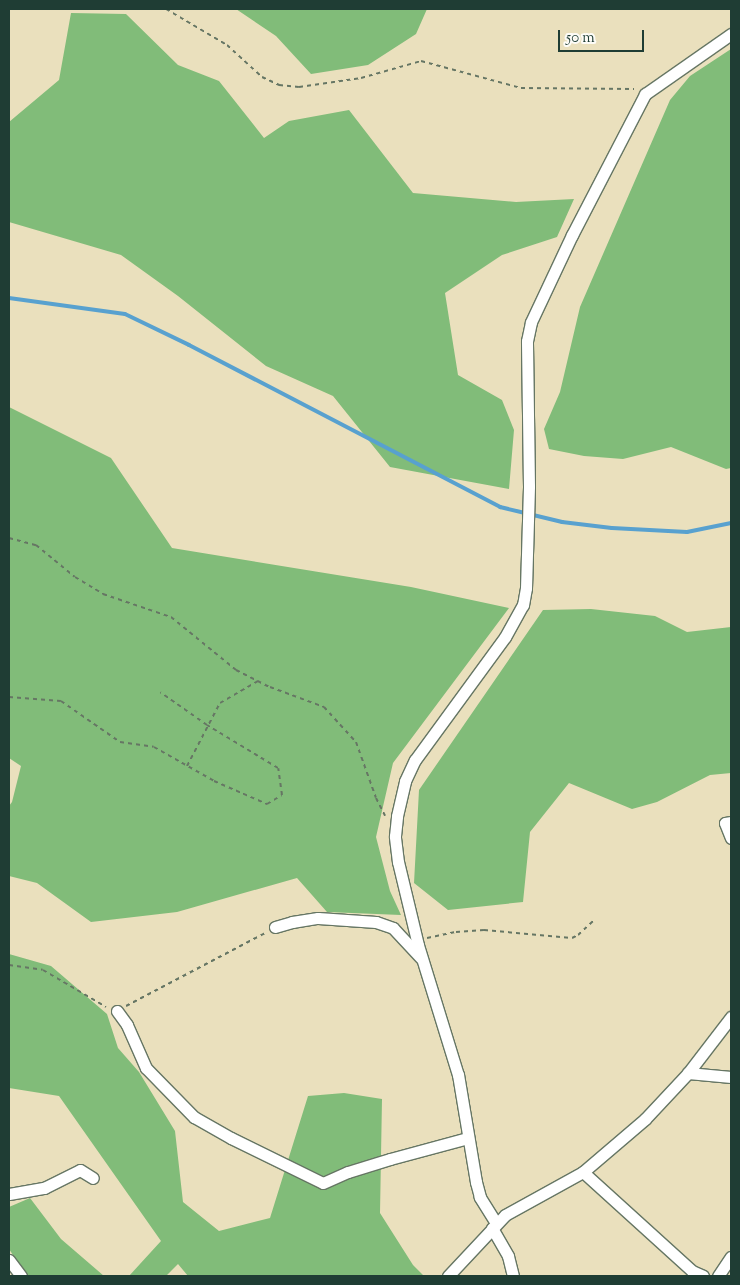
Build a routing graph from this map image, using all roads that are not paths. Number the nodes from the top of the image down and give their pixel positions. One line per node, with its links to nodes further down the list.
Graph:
1 (731, 34): 5 (street)
2 (731, 822): 3 (street)
3 (731, 838)
4 (275, 928): 5 (street)
5 (424, 961): 10 (street)
6 (117, 1011): 10 (street)
7 (731, 1017): 8 (street)
8 (688, 1073): 9 (street); 11 (street)
9 (731, 1077)
10 (468, 1138): 14 (street)
11 (583, 1172): 14 (street); 20 (street)
12 (92, 1178): 13 (street)
13 (9, 1194)
14 (494, 1226): 18 (street); 19 (street)
15 (731, 1256): 21 (street)
16 (9, 1260): 17 (street)
17 (21, 1276)
18 (448, 1276)
19 (513, 1276)
20 (703, 1276)
21 (718, 1276)

